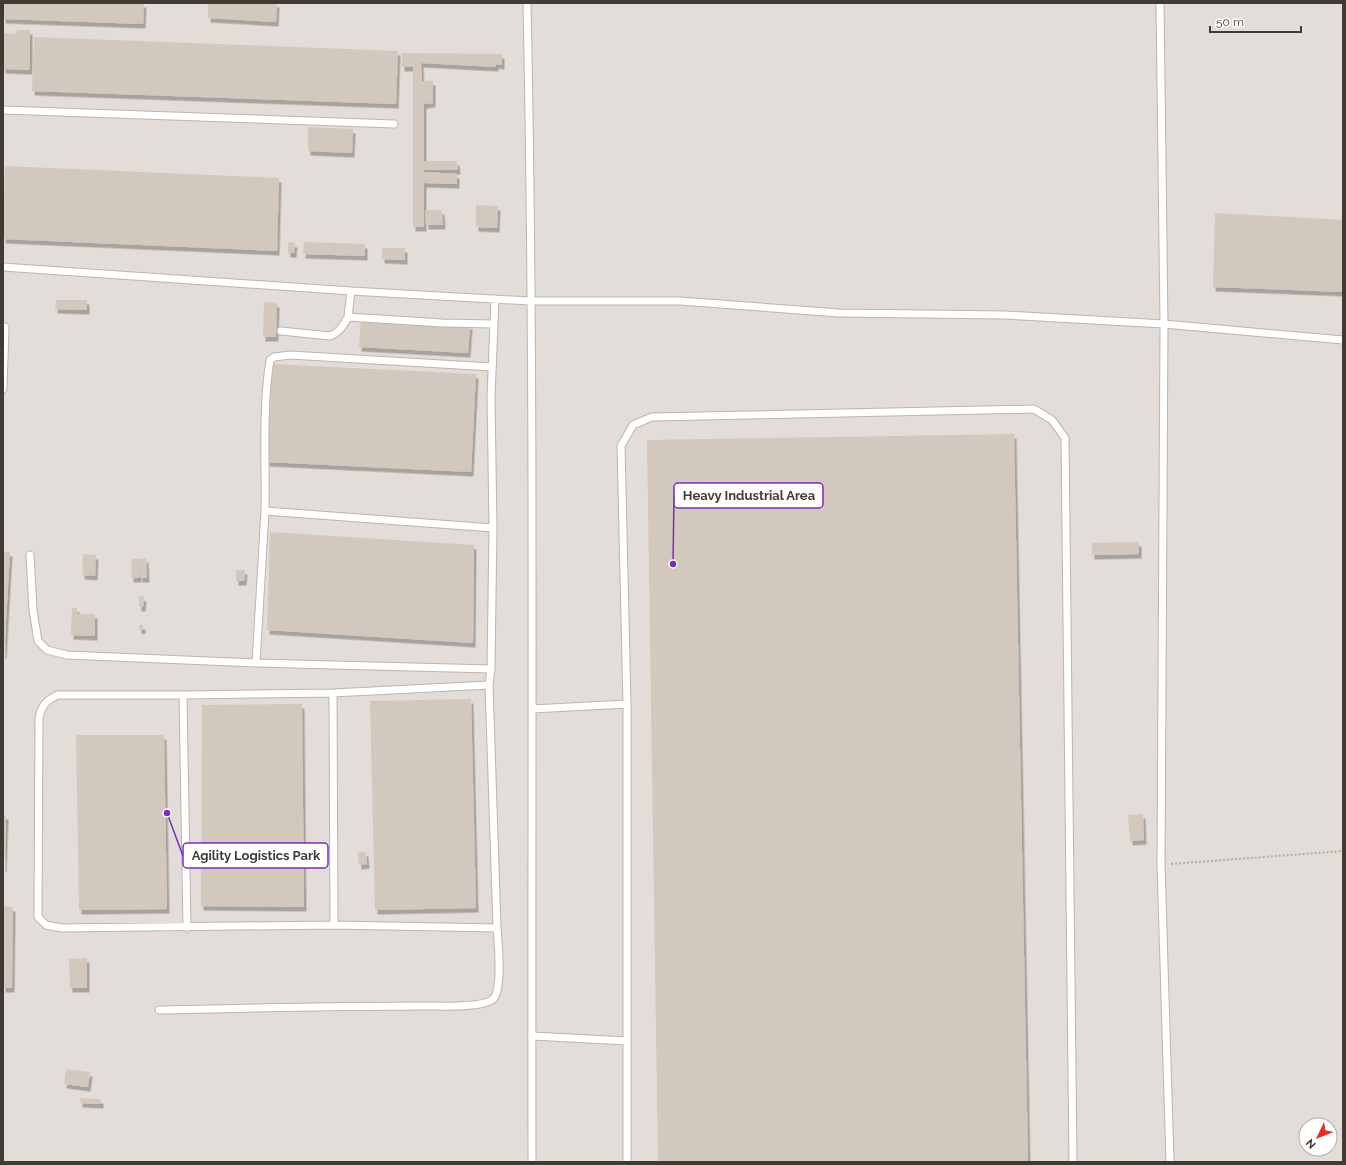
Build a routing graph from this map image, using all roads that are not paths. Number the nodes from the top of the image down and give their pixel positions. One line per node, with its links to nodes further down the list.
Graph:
1 (527, 3): 8 (lane)
2 (1160, 3): 11 (lane)
3 (3, 110): 4 (lane)
4 (394, 124)
5 (3, 267): 6 (lane)
6 (351, 291): 7 (lane); 9 (lane)
7 (495, 298): 8 (lane); 10 (lane)
8 (530, 300): 11 (lane); 26 (lane)
9 (348, 317): 10 (lane); 13 (lane)
10 (494, 324): 15 (lane)
11 (1164, 324): 14 (lane); 36 (lane)
12 (3, 327): 16 (lane)
13 (281, 331)
14 (1343, 340)
15 (492, 367): 17 (lane); 18 (lane)
16 (3, 389)
17 (265, 511): 18 (lane); 20 (lane)
18 (493, 528): 21 (lane)
19 (30, 555): 20 (lane)
20 (256, 662): 21 (lane)
21 (491, 669): 22 (lane)
22 (490, 685): 23 (lane); 29 (lane)
23 (333, 693): 24 (lane); 27 (lane)
24 (183, 695): 28 (lane); 28 (lane)
25 (627, 704): 26 (lane); 32 (lane); 35 (lane)
26 (532, 709): 31 (lane)
27 (334, 925): 28 (lane); 29 (lane)
28 (187, 928)
29 (497, 928): 30 (lane)
30 (159, 1010)
31 (532, 1036): 32 (lane); 33 (lane)
32 (627, 1041): 34 (lane)
33 (532, 1162)
34 (627, 1162)
35 (1073, 1162)
36 (1170, 1162)

